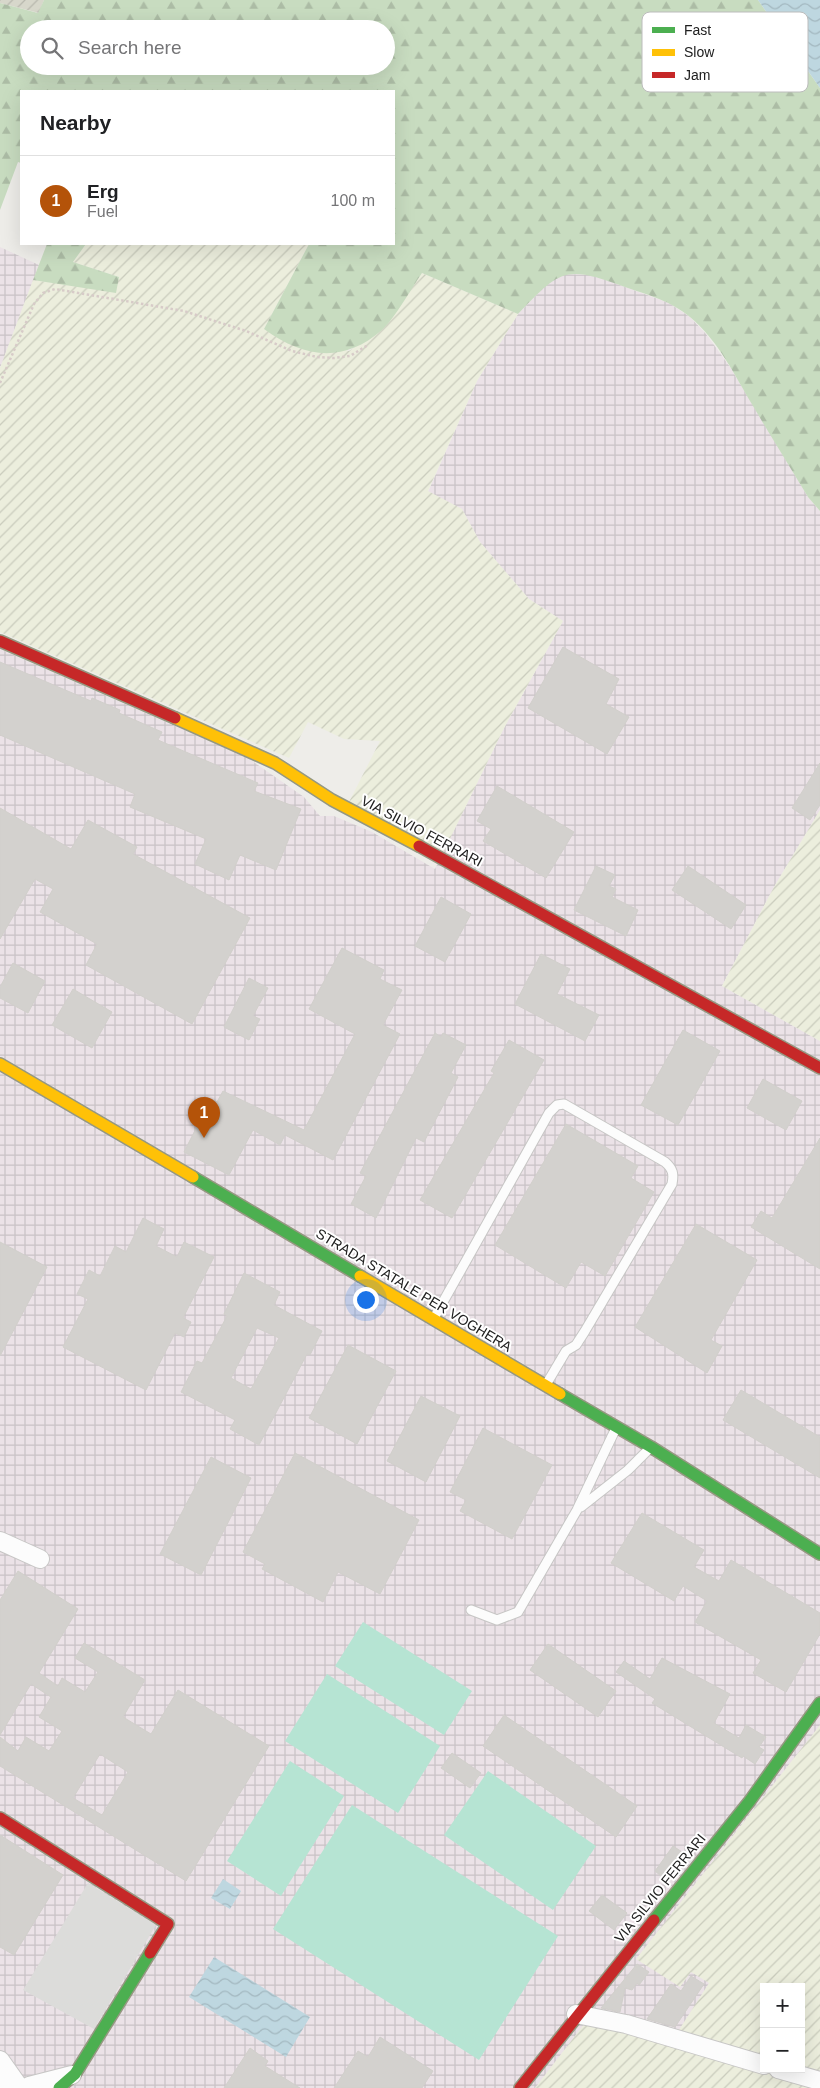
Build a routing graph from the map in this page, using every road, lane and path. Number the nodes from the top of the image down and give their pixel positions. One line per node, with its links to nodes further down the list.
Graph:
1 (368, 345): 2 (path)
2 (0, 383)
3 (0, 641): 5 (street, VIA SILVIO FERRARI)
4 (0, 1064): 6 (street, STRADA STATALE PER VOGHERA)
5 (820, 1068)
6 (434, 1319): 7 (street, STRADA STATALE PER VOGHERA); 7 (lane)
7 (546, 1385): 8 (street, STRADA STATALE PER VOGHERA)
8 (616, 1428): 9 (street, STRADA STATALE PER VOGHERA); 10 (lane)
9 (651, 1448): 10 (lane); 12 (street, STRADA STATALE PER VOGHERA)
10 (577, 1510): 14 (lane)
11 (0, 1540): 13 (street)
12 (817, 1550)
13 (40, 1559)
14 (471, 1610)
15 (820, 1703): 17 (street, VIA SILVIO FERRARI)
16 (0, 1818): 21 (street)
17 (576, 2014): 19 (street); 26 (street, VIA SILVIO FERRARI)
18 (0, 2060): 24 (street)
19 (760, 2064)
20 (792, 2073): 23 (street)
21 (75, 2074): 24 (street); 25 (street)
22 (0, 2080): 24 (street)
23 (820, 2081)
24 (18, 2087)
25 (59, 2088)
26 (520, 2088)

